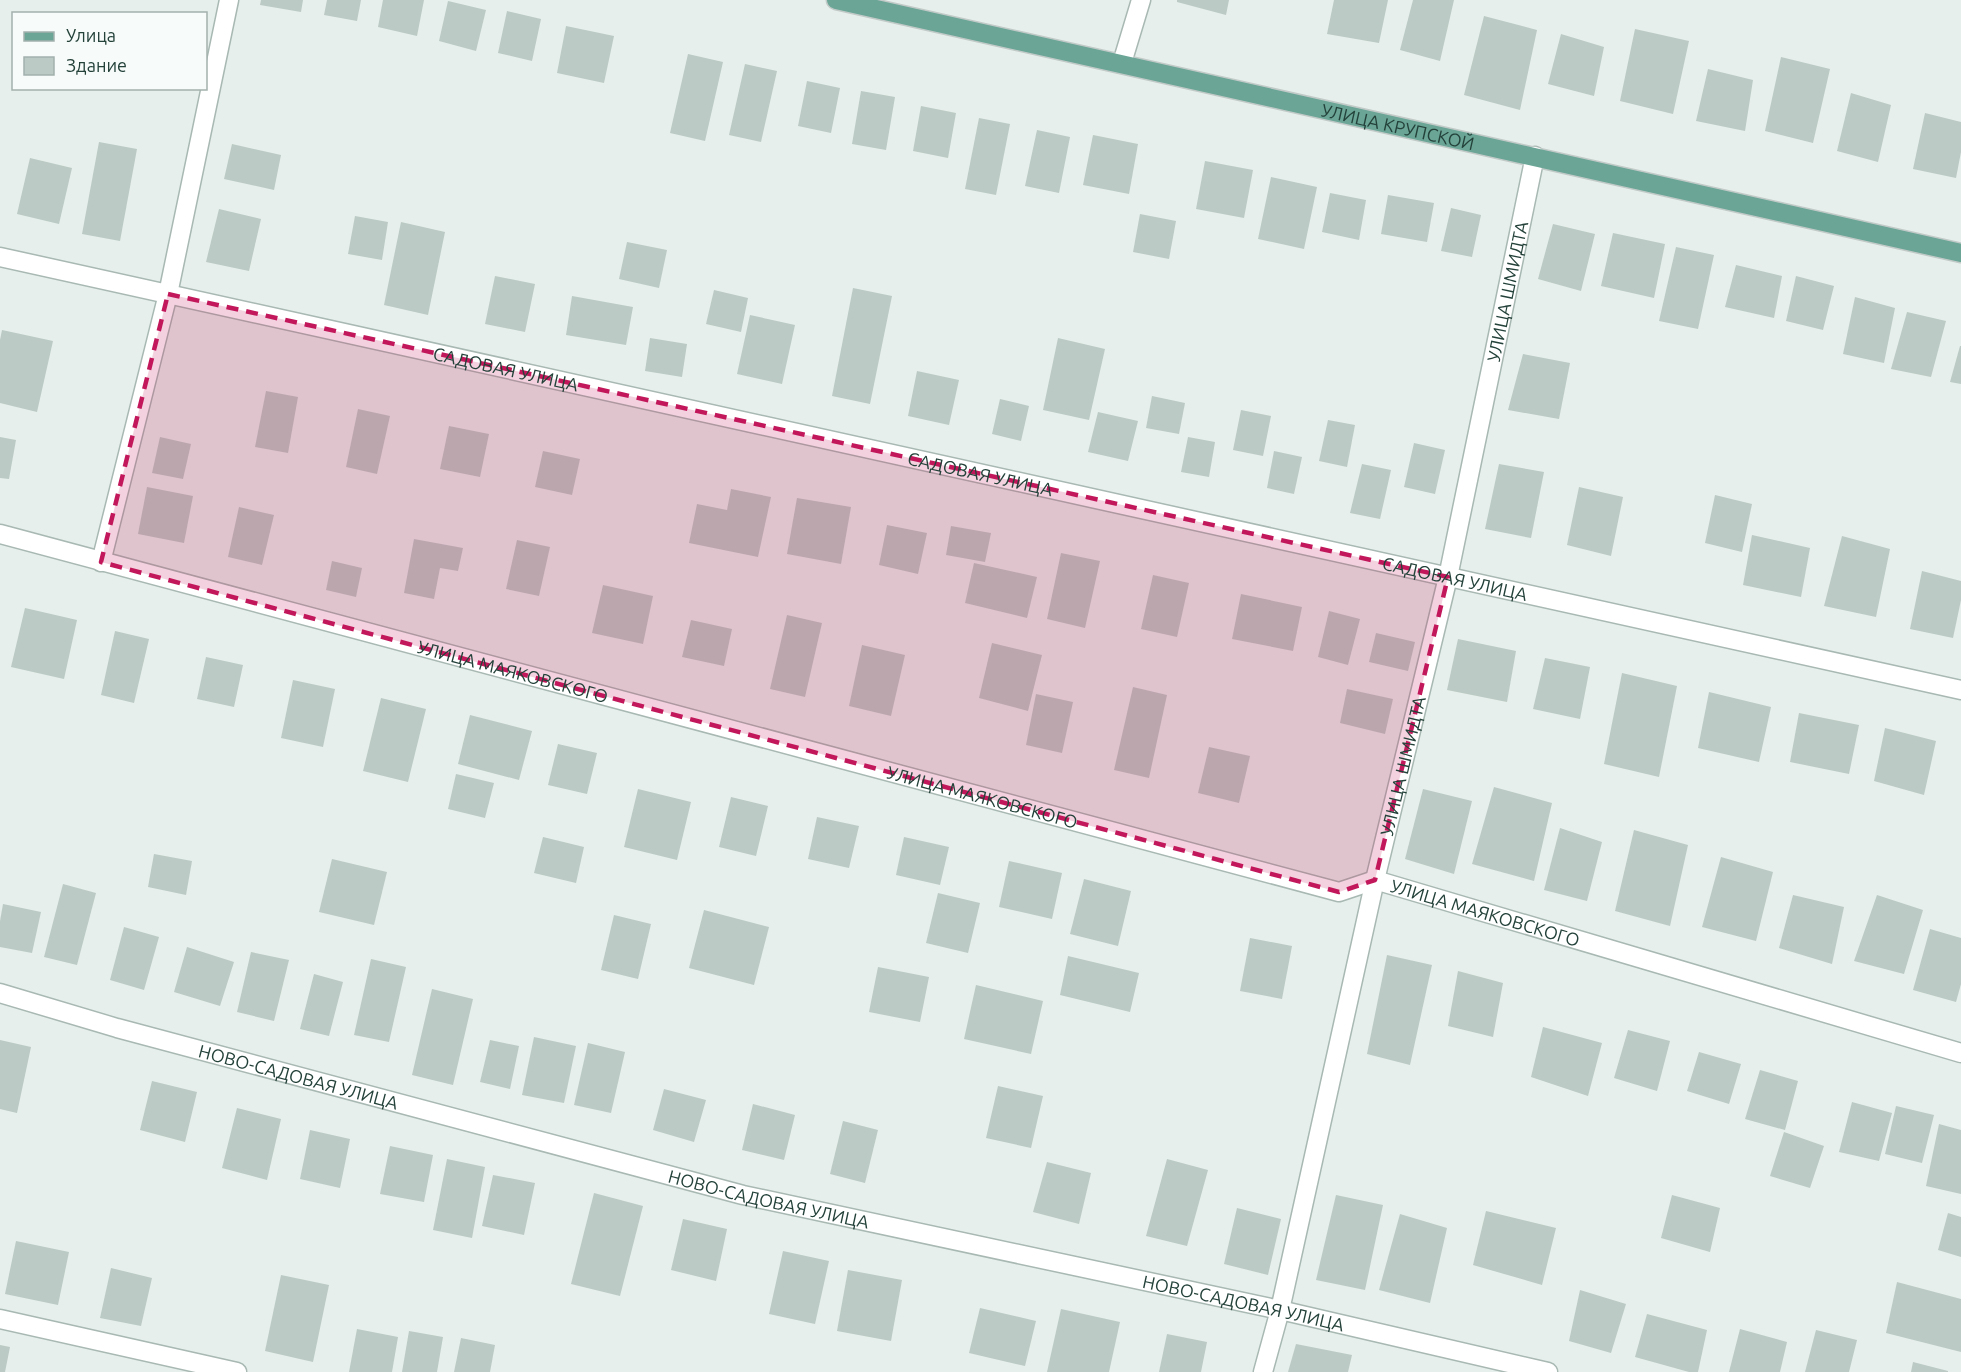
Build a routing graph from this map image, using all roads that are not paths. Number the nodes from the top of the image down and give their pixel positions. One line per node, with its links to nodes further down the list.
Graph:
1 (229, 0): 8 (street)
2 (836, 0): 4 (main road, УЛИЦА КРУПСКОЙ)
3 (1140, 0): 4 (street)
4 (1122, 63): 5 (main road, УЛИЦА КРУПСКОЙ)
5 (1535, 156): 6 (main road, УЛИЦА КРУПСКОЙ); 11 (street, УЛИЦА ШМИДТА)
6 (1961, 253)
7 (0, 257): 8 (street, САДОВАЯ УЛИЦА)
8 (168, 294): 10 (street); 11 (street, САДОВАЯ УЛИЦА)
9 (0, 534): 10 (street, УЛИЦА МАЯКОВСКОГО)
10 (101, 562): 13 (street, УЛИЦА МАЯКОВСКОГО)
11 (1448, 577): 12 (street, САДОВАЯ УЛИЦА); 13 (street, УЛИЦА ШМИДТА)
12 (1961, 690)
13 (1375, 880): 15 (street, УЛИЦА МАЯКОВСКОГО); 16 (street, УЛИЦА ШМИДТА)
14 (0, 993): 16 (street, НОВО-САДОВАЯ УЛИЦА)
15 (1961, 1053)
16 (1280, 1310): 19 (street, УЛИЦА ШМИДТА); 20 (street, НОВО-САДОВАЯ УЛИЦА)
17 (0, 1319): 18 (street)
18 (237, 1372)
19 (1263, 1372)
20 (1548, 1372)

